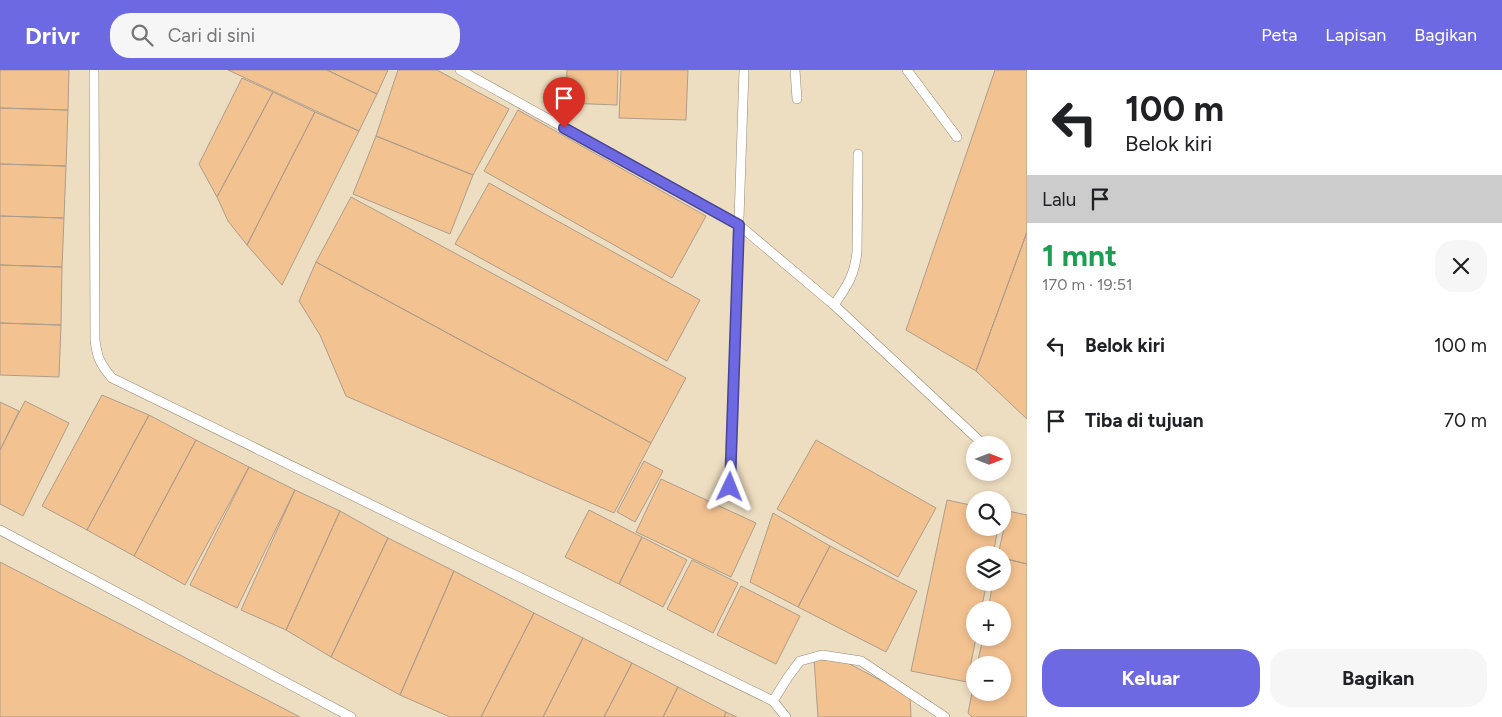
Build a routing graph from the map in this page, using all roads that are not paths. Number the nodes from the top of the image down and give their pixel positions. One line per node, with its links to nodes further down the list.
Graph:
1 (94, 70): 14 (lane)
2 (460, 70): 9 (lane)
3 (744, 70): 9 (lane)
4 (795, 70): 6 (lane)
5 (907, 70): 7 (lane)
6 (798, 99)
7 (957, 137)
8 (858, 154): 10 (lane)
9 (739, 225): 10 (lane); 12 (lane)
10 (834, 305): 11 (lane)
11 (974, 436)
12 (730, 487)
13 (0, 530): 15 (lane)
14 (773, 701): 16 (lane); 17 (lane)
15 (351, 717)
16 (786, 717)
17 (945, 717)

